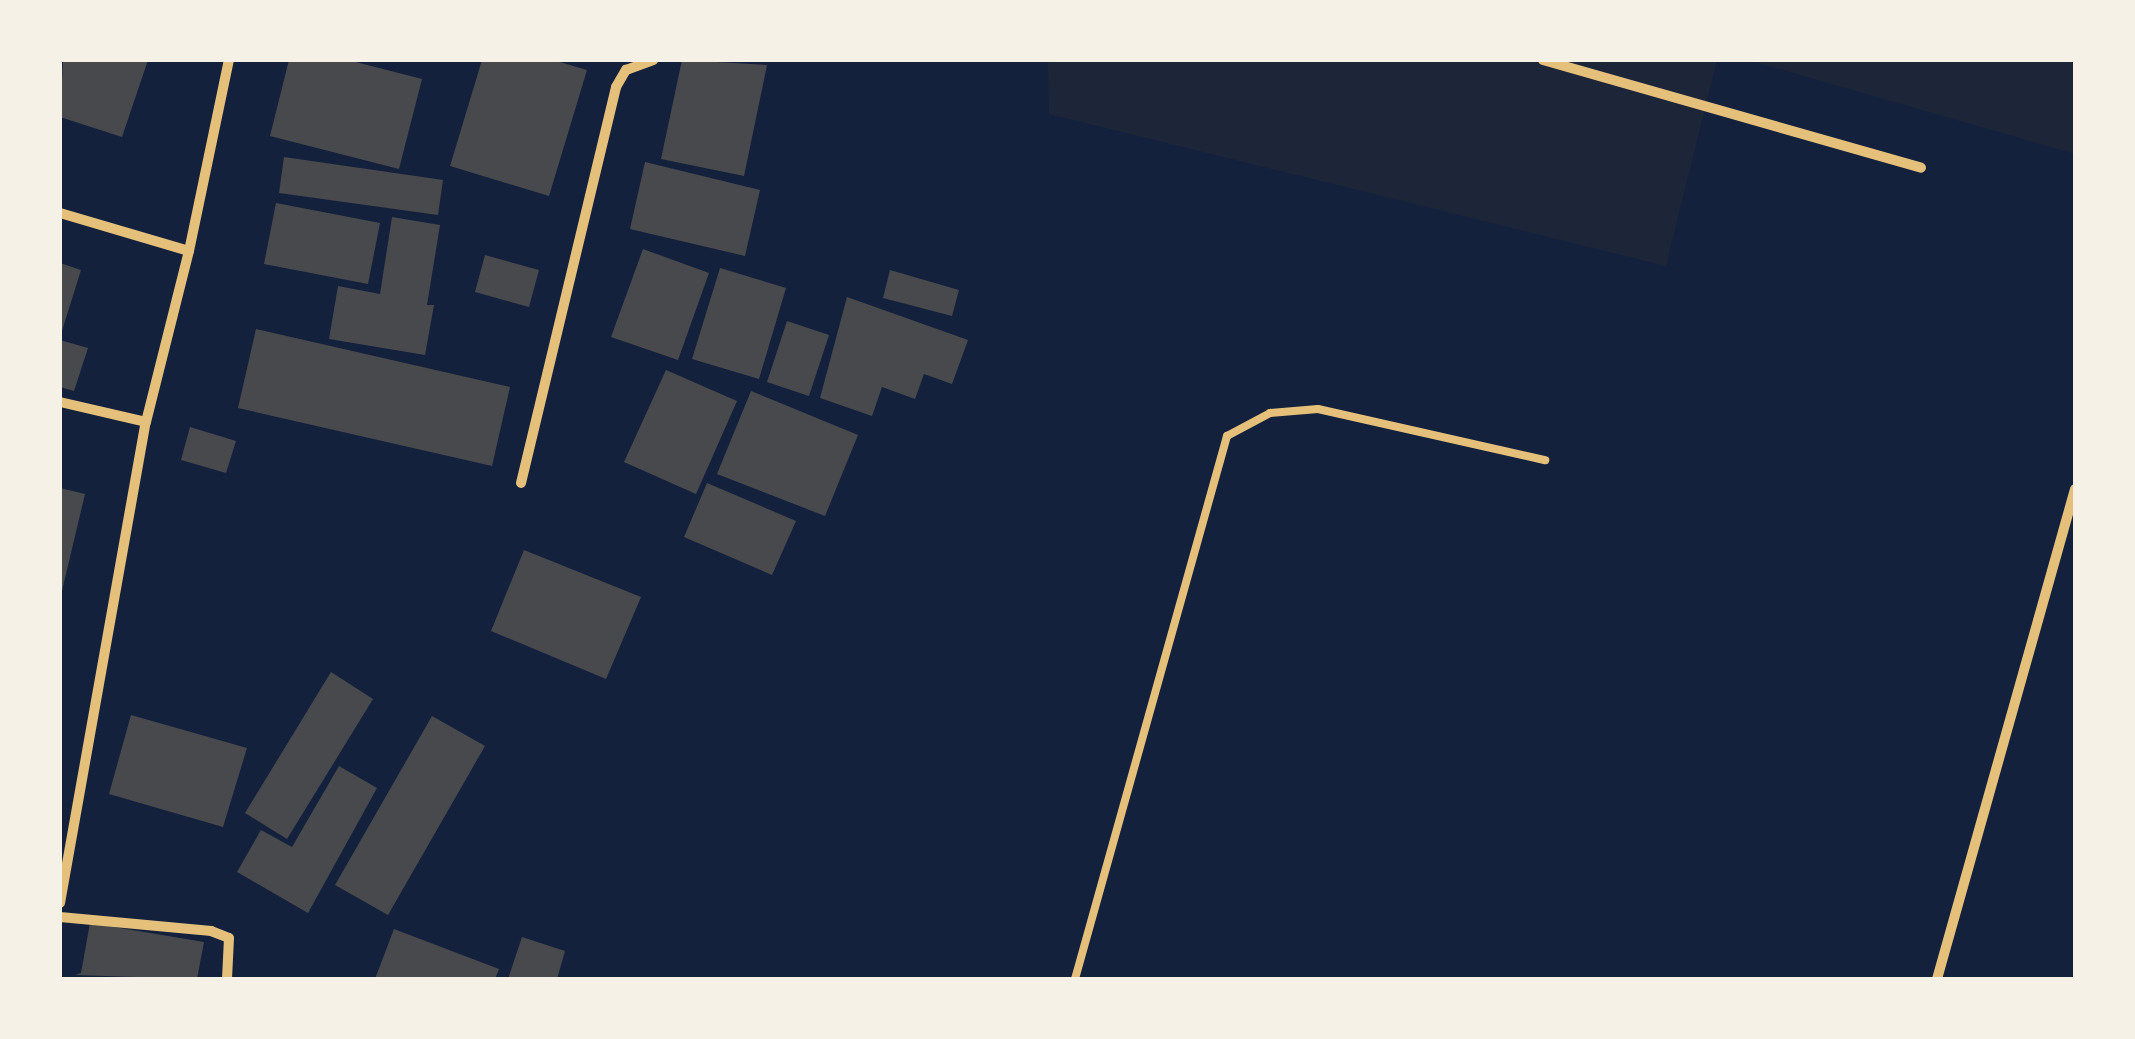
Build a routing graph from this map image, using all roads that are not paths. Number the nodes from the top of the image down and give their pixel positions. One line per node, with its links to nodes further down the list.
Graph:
1 (228, 60): 6 (street)
2 (653, 60): 10 (street)
3 (1543, 60): 4 (street)
4 (1921, 168)
5 (60, 213): 6 (street)
6 (189, 251): 8 (street)
7 (60, 402): 8 (street)
8 (146, 422): 12 (street)
9 (1545, 460): 15 (lane)
10 (521, 482)
11 (2075, 489): 16 (street)
12 (60, 903)
13 (60, 916): 14 (street)
14 (228, 979)
15 (1074, 979)
16 (1938, 979)

